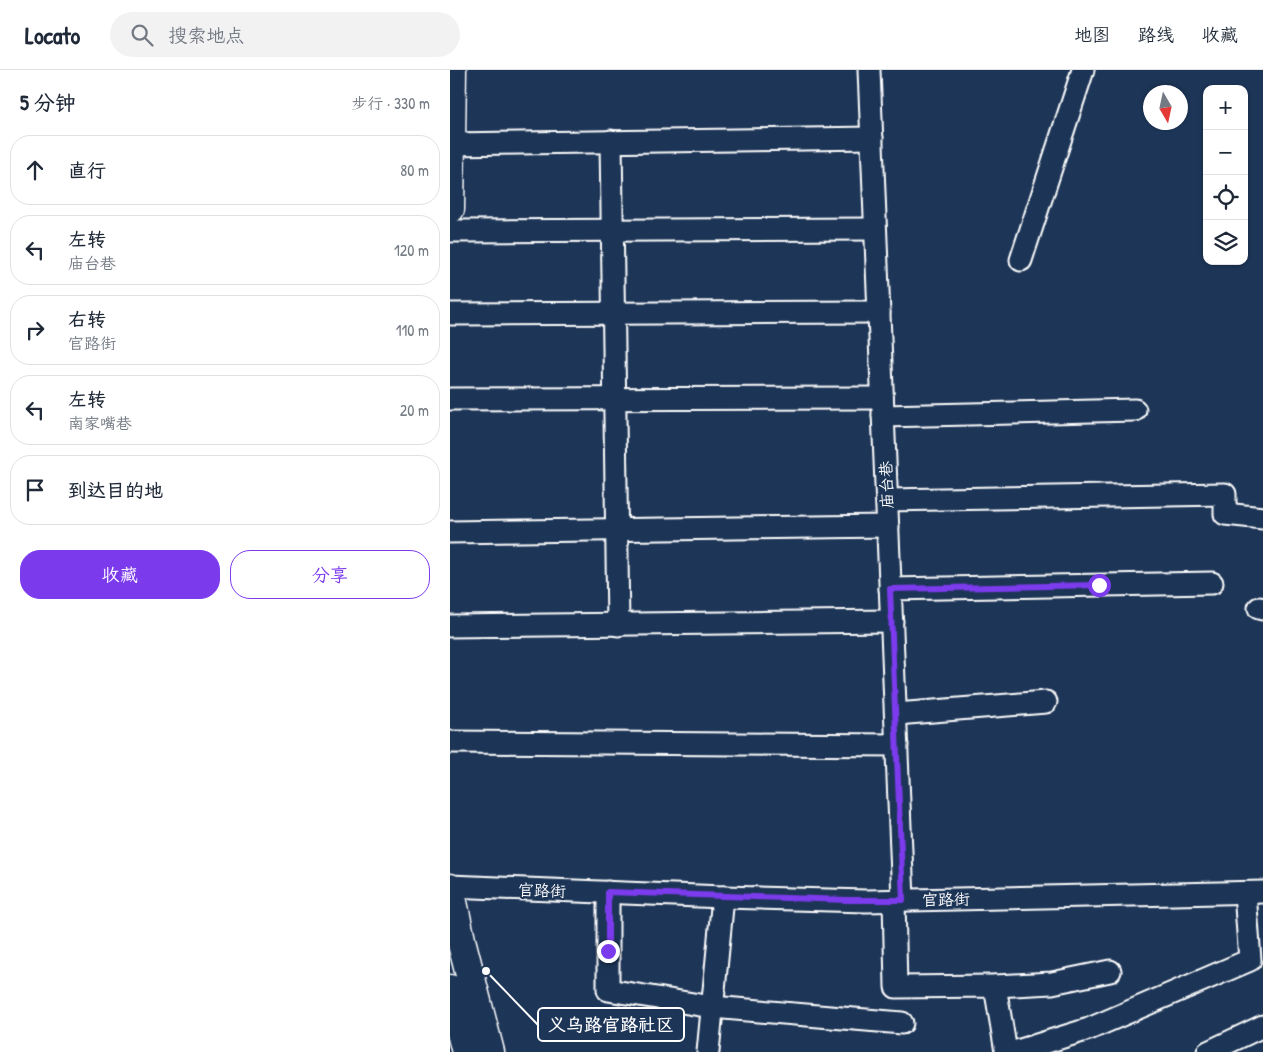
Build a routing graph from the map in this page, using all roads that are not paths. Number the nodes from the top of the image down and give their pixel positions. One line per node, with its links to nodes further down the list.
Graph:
1 (452, 70): 6 (main road)
2 (869, 70): 4 (street, 庙台巷)
3 (1083, 70): 11 (street)
4 (872, 138): 5 (street); 8 (street, 庙台巷)
5 (611, 141): 6 (street); 9 (street)
6 (451, 144): 7 (main road)
7 (450, 209)
8 (875, 229): 9 (street); 12 (street, 庙台巷)
9 (612, 230): 10 (street); 13 (street)
10 (450, 231)
11 (1021, 260)
12 (879, 312): 13 (street); 17 (street, 庙台巷)
13 (614, 313): 14 (street); 16 (street)
14 (450, 314)
15 (450, 400): 16 (street)
16 (615, 400): 17 (street); 22 (street)
17 (882, 407): 18 (street); 19 (street, 庙台巷)
18 (1135, 410)
19 (887, 500): 20 (street); 21 (street, 庙台巷)
20 (1263, 518)
21 (888, 526): 22 (street); 25 (street, 庙台巷)
22 (617, 530): 23 (street); 27 (street)
23 (450, 532)
24 (1212, 582): 25 (street)
25 (890, 589): 26 (street, 庙台巷)
26 (892, 621): 27 (street); 30 (street, 庙台巷)
27 (618, 625): 28 (street)
28 (450, 626)
29 (1046, 702): 30 (street)
30 (896, 714): 32 (street, 庙台巷)
31 (450, 742): 32 (street)
32 (897, 745): 37 (street, 庙台巷)
33 (450, 887): 34 (street, 官路街); 45 (main road)
34 (608, 892): 36 (street, 官路街); 41 (street)
35 (1254, 893): 37 (street, 官路街); 48 (street)
36 (723, 897): 37 (street, 官路街); 41 (street)
37 (898, 900): 39 (street, 庙台巷)
38 (1110, 971): 39 (street)
39 (995, 986): 47 (street)
40 (450, 989): 44 (main road)
41 (712, 1007): 42 (street); 46 (street)
42 (902, 1023)
43 (1263, 1026): 49 (street)
44 (466, 1052)
45 (490, 1052)
46 (708, 1052)
47 (1006, 1052)
48 (1014, 1052)
49 (1208, 1052)

